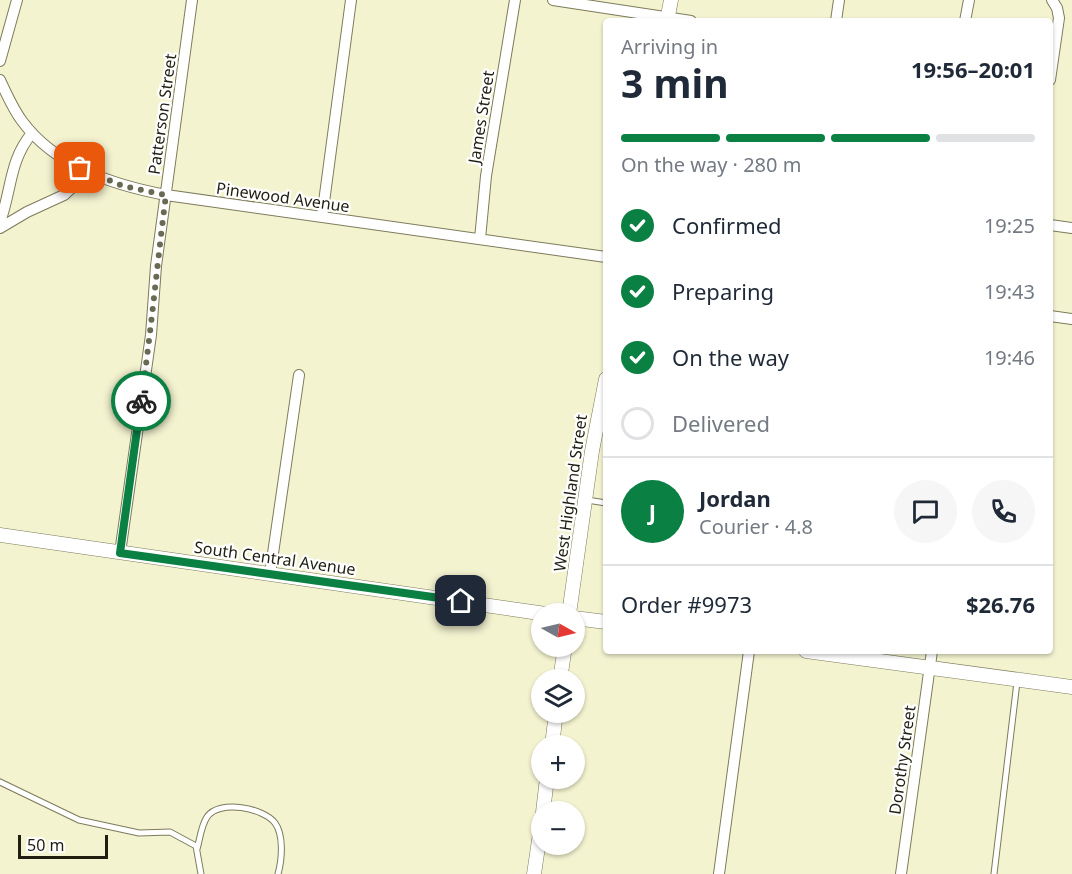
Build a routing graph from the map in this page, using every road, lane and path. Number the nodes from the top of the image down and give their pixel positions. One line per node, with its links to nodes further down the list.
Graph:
1 (17, 0): 15 (street)
2 (192, 0): 19 (street, Patterson Street)
3 (351, 0): 20 (street)
4 (514, 0): 25 (street, James Street)
5 (553, 0): 10 (street)
6 (671, 0): 11 (street)
7 (839, 0): 12 (street)
8 (969, 0): 13 (street)
9 (1052, 0): 14 (street)
10 (661, 18)
11 (667, 18)
12 (836, 18)
13 (966, 18)
14 (1053, 59)
15 (0, 61)
16 (0, 80): 17 (street, Pinewood Avenue)
17 (32, 133): 18 (street, Pinewood Avenue); 21 (street)
18 (98, 176): 19 (street, Pinewood Avenue); 23 (street)
19 (166, 195): 20 (street, Pinewood Avenue); 34 (street, Patterson Street)
20 (322, 217): 25 (street, Pinewood Avenue)
21 (0, 222)
22 (1053, 225): 24 (street)
23 (0, 228)
24 (1072, 228)
25 (480, 239): 26 (street, Pinewood Avenue)
26 (603, 256)
27 (1053, 316): 28 (street)
28 (1072, 319)
29 (299, 375): 35 (street)
30 (603, 392): 31 (street, West Highland Street)
31 (585, 500): 32 (lane); 36 (street, West Highland Street)
32 (603, 502)
33 (0, 535): 34 (street, South Central Avenue)
34 (120, 553): 35 (street, South Central Avenue)
35 (270, 574): 37 (street, South Central Avenue)
36 (571, 603)
37 (531, 612)
38 (585, 619): 39 (street)
39 (603, 622)
40 (749, 654): 52 (street)
41 (828, 654): 43 (street)
42 (932, 654): 43 (street, Dorothy Street)
43 (930, 668): 44 (street); 53 (street, Dorothy Street)
44 (1018, 680): 45 (street); 54 (lane)
45 (1072, 687)
46 (0, 782): 47 (lane)
47 (197, 849): 49 (lane); 50 (lane)
48 (537, 855): 51 (street)
49 (201, 874)
50 (278, 874)
51 (534, 874)
52 (719, 874)
53 (901, 874)
54 (994, 874)

